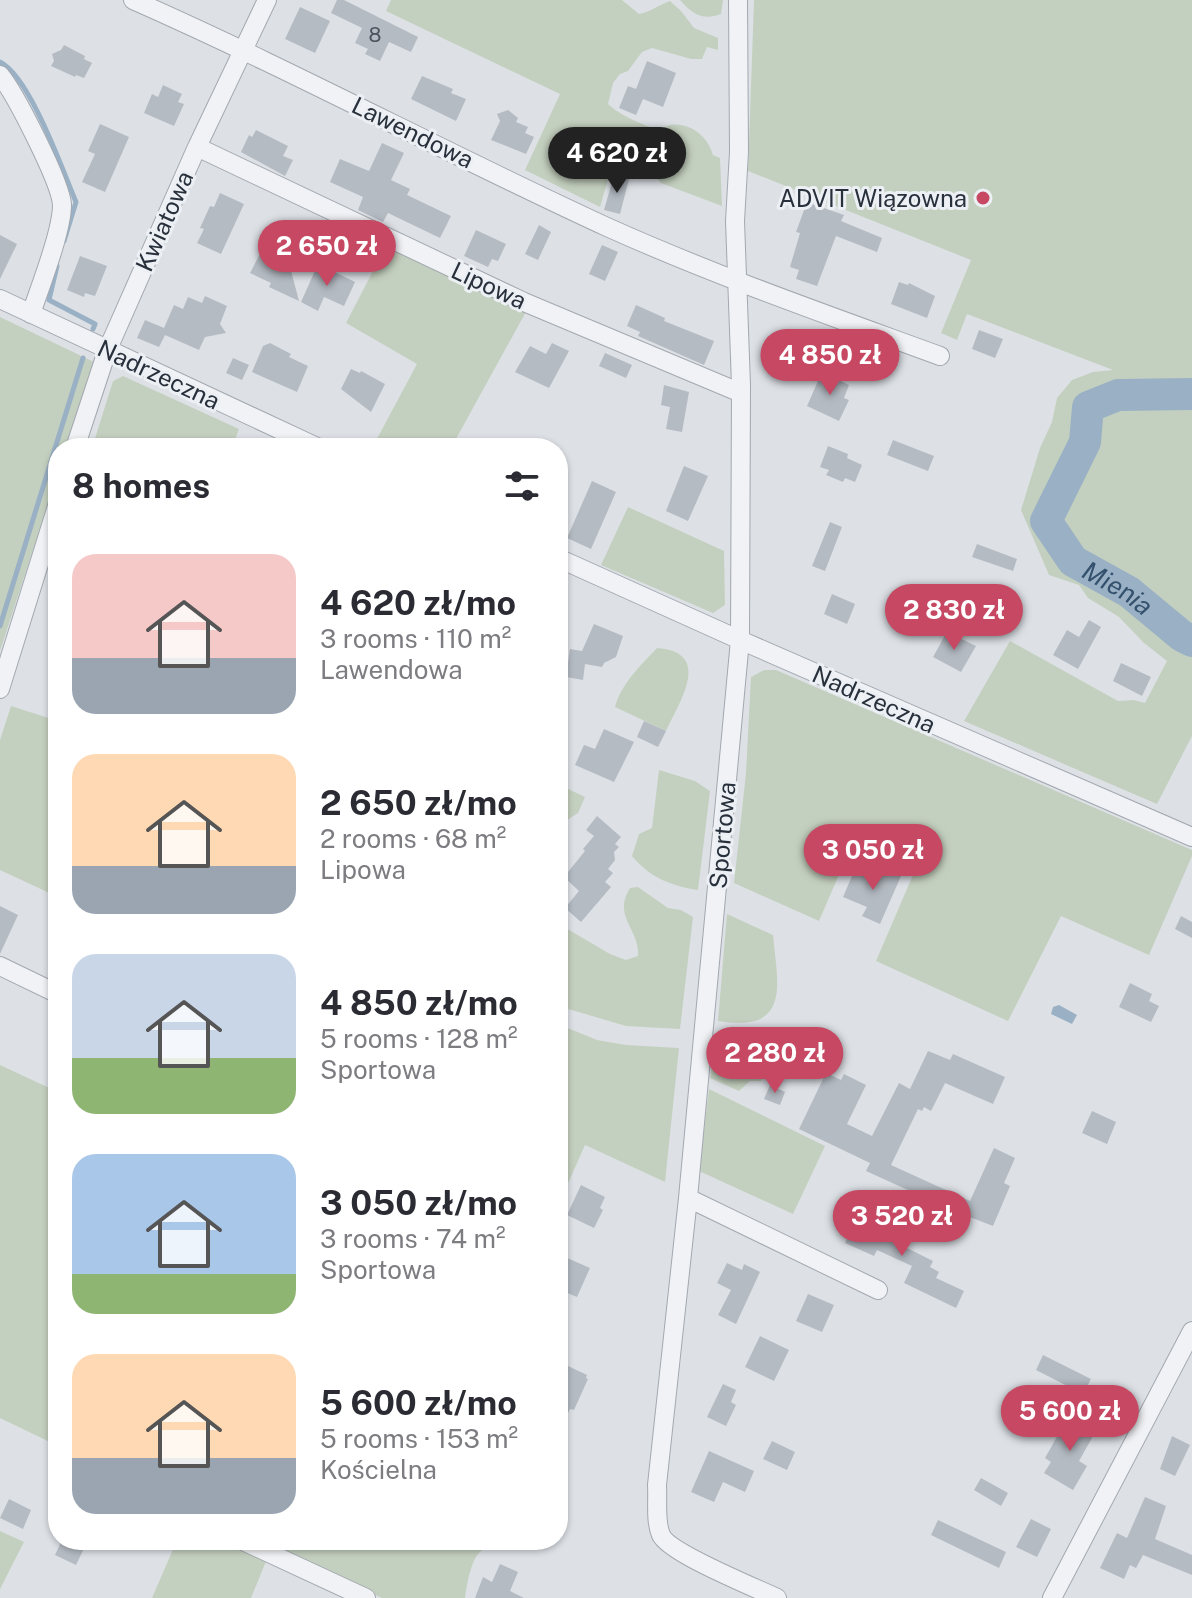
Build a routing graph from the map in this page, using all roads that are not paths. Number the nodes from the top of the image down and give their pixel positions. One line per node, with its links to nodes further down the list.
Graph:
1 (133, 0): 4 (street, Lawendowa)
2 (267, 0): 4 (street, Kwiatowa)
3 (738, 0): 7 (street, Sportowa)
4 (244, 50): 6 (street, Kwiatowa); 7 (street, Lawendowa)
5 (0, 75): 9 (street)
6 (197, 147): 10 (street, Kwiatowa); 12 (street, Lipowa)
7 (736, 282): 11 (street, Lawendowa); 12 (street, Sportowa)
8 (0, 299): 9 (street, Nadrzeczna)
9 (31, 314): 10 (street, Nadrzeczna)
10 (107, 351): 13 (street, Kwiatowa); 14 (street, Nadrzeczna)
11 (940, 356)
12 (741, 393): 17 (street, Sportowa)
13 (78, 438)
14 (297, 438)
15 (48, 535): 18 (street)
16 (568, 563): 17 (street, Nadrzeczna)
17 (740, 640): 19 (street, Nadrzeczna); 22 (street, Sportowa)
18 (0, 689)
19 (1192, 837)
20 (0, 966): 21 (street)
21 (48, 989)
22 (688, 1198): 23 (street); 27 (street, Sportowa)
23 (878, 1290)
24 (1192, 1331): 28 (street)
25 (263, 1550): 26 (street)
26 (366, 1598)
27 (777, 1598)
28 (1052, 1598)

